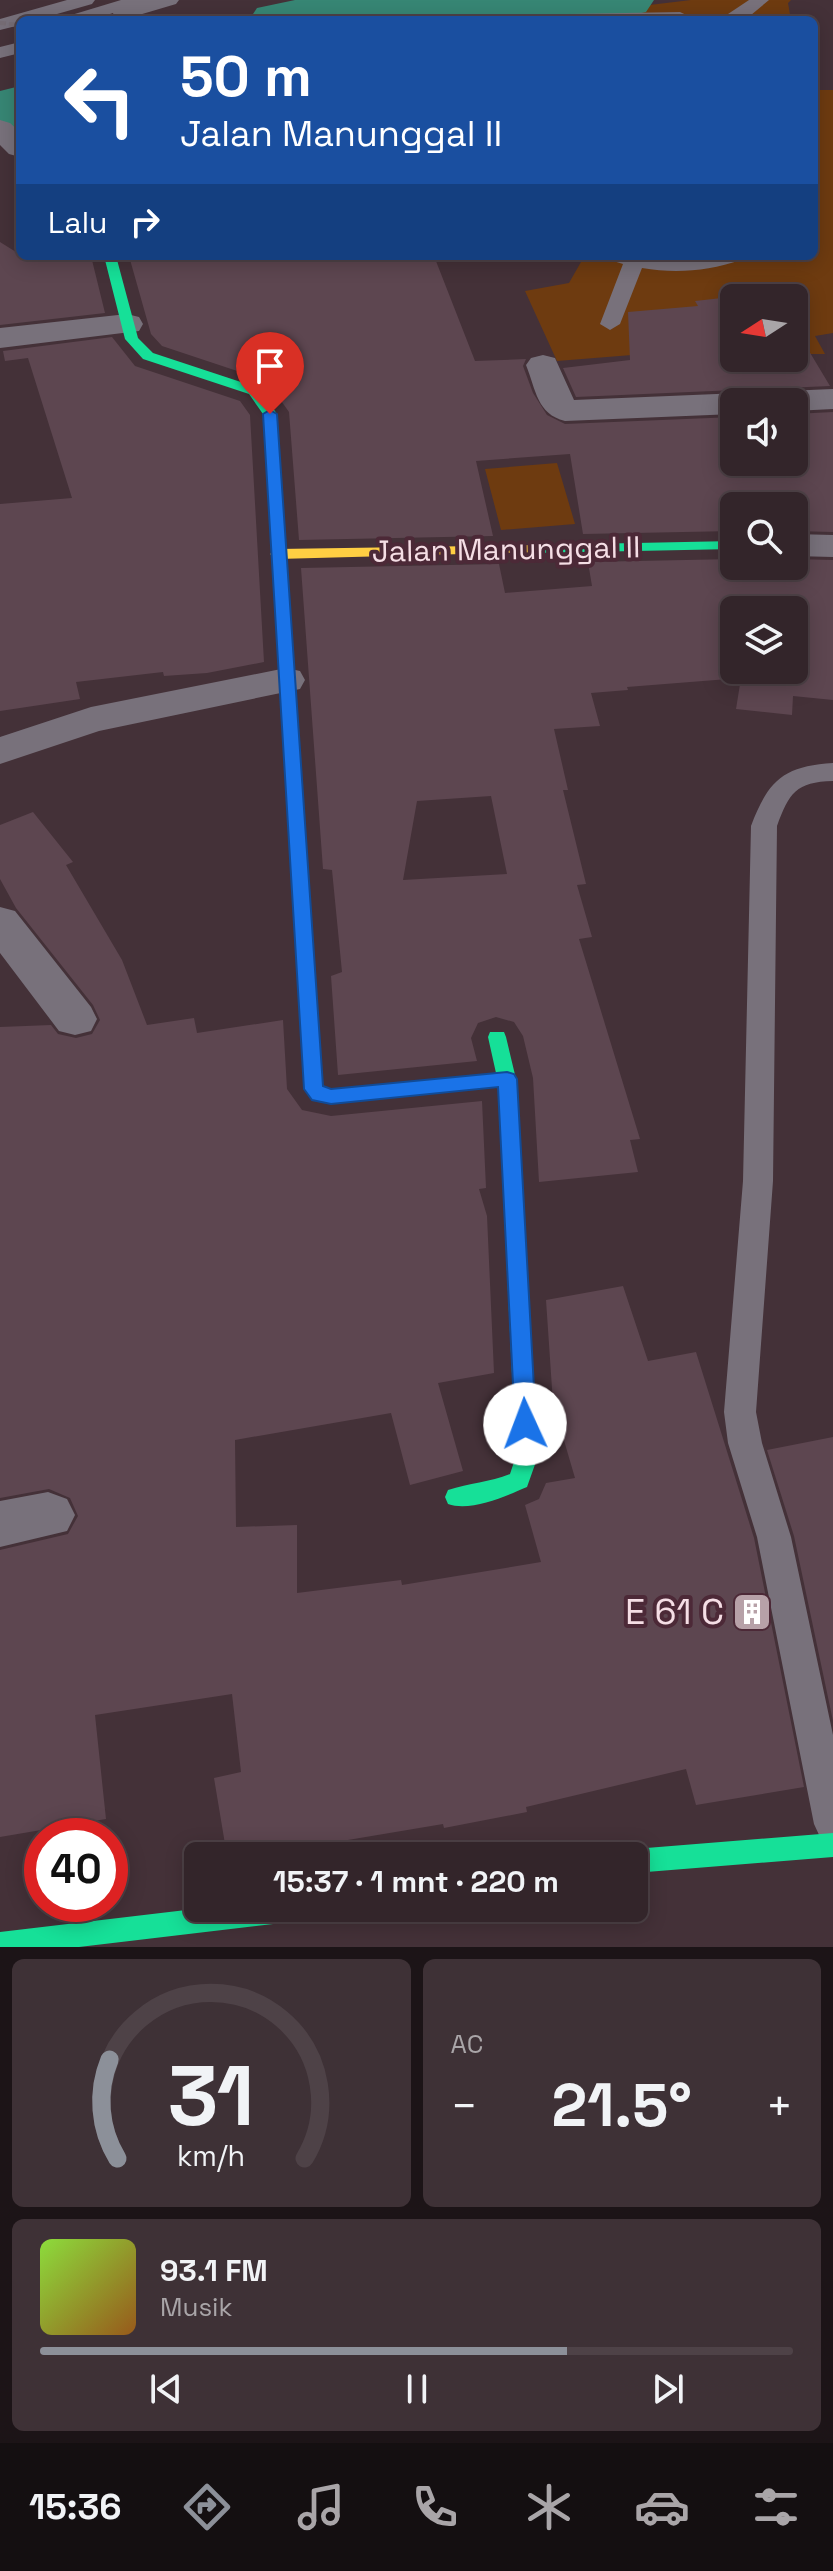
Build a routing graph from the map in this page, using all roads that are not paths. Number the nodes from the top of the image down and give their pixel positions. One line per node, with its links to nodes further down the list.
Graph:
1 (49, 0): 6 (lane)
2 (86, 0): 7 (lane)
3 (139, 0): 8 (lane)
4 (170, 0): 9 (lane)
5 (760, 0): 10 (lane)
6 (0, 15)
7 (29, 16)
8 (87, 16)
9 (118, 16)
10 (739, 16)
11 (112, 260): 15 (street)
12 (626, 260): 16 (lane)
13 (634, 260): 14 (lane)
14 (724, 260)
15 (127, 324): 17 (street); 23 (street)
16 (610, 324)
17 (0, 338)
18 (543, 365): 19 (street)
19 (833, 399)
20 (720, 545): 23 (street, Jalan Manunggal II)
21 (808, 545): 22 (street)
22 (833, 546)
23 (278, 554): 24 (street)
24 (286, 680): 25 (street); 30 (street)
25 (0, 751)
26 (833, 772): 32 (lane)
27 (0, 922): 28 (street)
28 (75, 1019)
29 (497, 1037): 30 (street)
30 (507, 1079): 31 (street)
31 (456, 1497)
32 (833, 1824)
33 (833, 1845): 34 (street)
34 (648, 1860)
35 (188, 1922): 36 (street)
36 (0, 1944)

